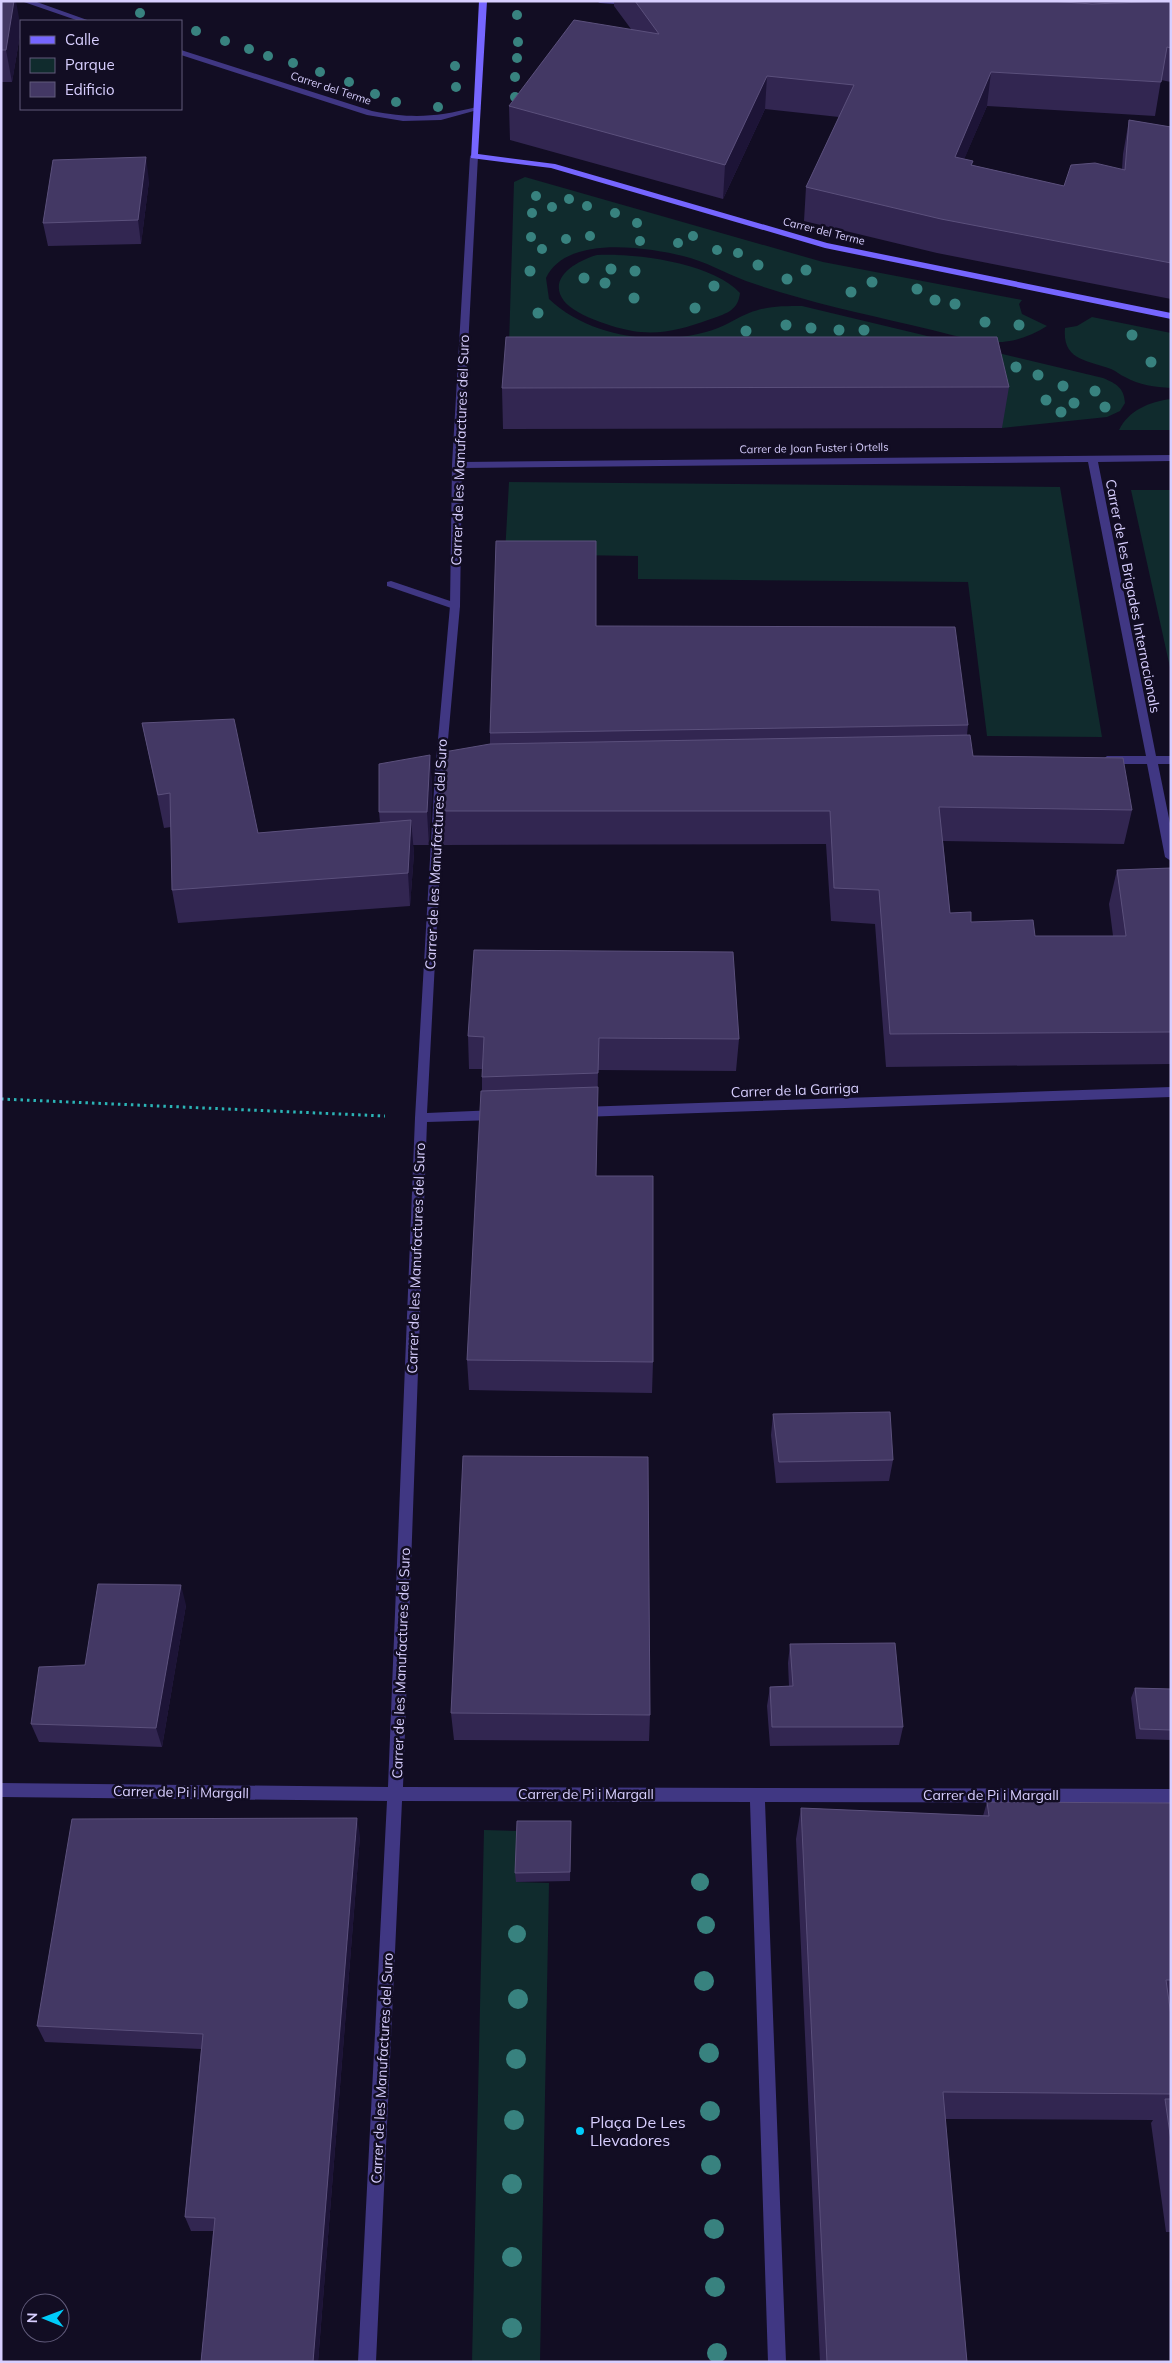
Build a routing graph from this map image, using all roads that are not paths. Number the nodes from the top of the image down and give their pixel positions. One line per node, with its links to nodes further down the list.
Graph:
1 (24, 1): 5 (street)
2 (600, 1): 4 (street)
3 (485, 2): 7 (street)
4 (640, 4)
5 (83, 20)
6 (182, 52): 7 (street, Carrer del Terme)
7 (477, 109): 8 (street)
8 (474, 156): 9 (street, Carrer del Terme); 12 (street, Carrer de les Manufactures del Suro)
9 (1171, 316)
10 (1092, 458): 11 (street, Carrer de Joan Fuster i Ortells); 12 (street, Carrer de Joan Fuster i Ortells); 15 (street, Carrer de les Brigades Internacionals)
11 (1171, 458)
12 (457, 465): 14 (street, Carrer de les Manufactures del Suro)
13 (391, 584): 14 (street)
14 (455, 606): 22 (street, Carrer de les Manufactures del Suro)
15 (1152, 760): 16 (street); 17 (street); 18 (street, Carrer de les Brigades Internacionals)
16 (1171, 760)
17 (1093, 761)
18 (1171, 857)
19 (1171, 1092): 20 (street, Carrer de la Garriga)
20 (569, 1113)
21 (510, 1115): 22 (street)
22 (421, 1118): 24 (street, Carrer de les Manufactures del Suro)
23 (1, 1790): 24 (street, Carrer de Pi i Margall)
24 (395, 1794): 25 (street, Carrer de Pi i Margall); 27 (street, Carrer de les Manufactures del Suro)
25 (757, 1794): 26 (street, Carrer de Pi i Margall); 28 (street)
26 (1171, 1796)
27 (367, 2362)
28 (777, 2362)

